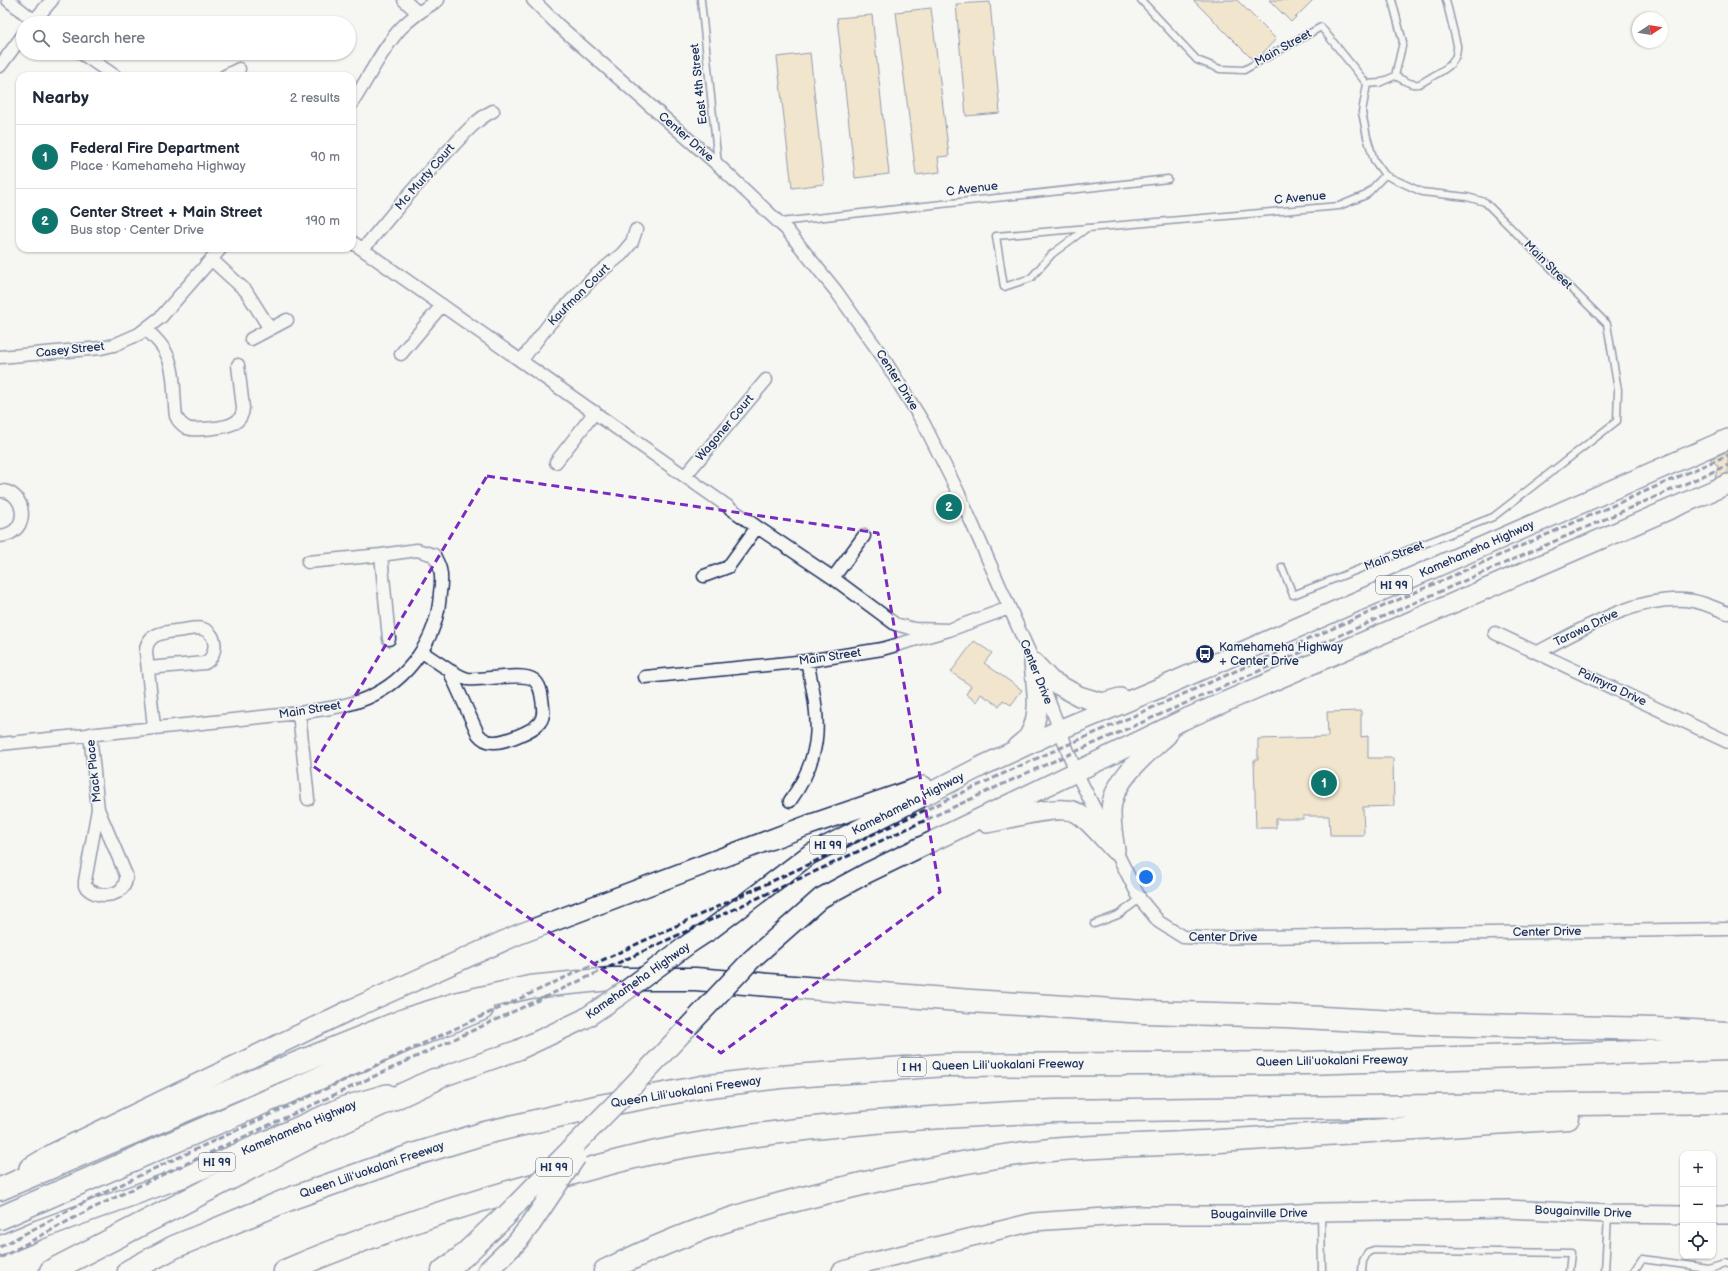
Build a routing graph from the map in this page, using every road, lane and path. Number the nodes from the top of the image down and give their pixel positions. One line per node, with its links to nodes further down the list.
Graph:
1 (8, 0): 11 (street)
2 (52, 0): 12 (street)
3 (404, 0): 10 (street)
4 (438, 0): 10 (street)
5 (533, 0): 23 (street, Center Drive)
6 (701, 0): 23 (lane, East 4th Street)
7 (1141, 0): 20 (lane, Main Street)
8 (1392, 0): 19 (lane)
9 (1446, 0): 19 (lane)
10 (418, 13): 21 (street)
11 (27, 16)
12 (39, 16)
13 (16, 44): 15 (street)
14 (91, 60): 17 (street)
15 (0, 66)
16 (239, 69): 18 (street)
17 (109, 72)
18 (233, 72)
19 (1395, 76): 20 (lane)
20 (1367, 84): 24 (lane)
21 (356, 97)
22 (493, 110): 30 (street, Mc Murty Court)
23 (718, 165): 26 (street, Center Drive)
24 (1384, 174): 27 (lane, C Avenue); 54 (lane, Main Street)
25 (1168, 179): 26 (lane, C Avenue)
26 (779, 222): 57 (street, Center Drive)
27 (1087, 228): 27 (lane, C Avenue)
28 (636, 230): 40 (street, Kaufman Court)
29 (356, 245): 30 (street)
30 (363, 249): 33 (street)
31 (218, 252): 32 (street, Casey Street)
32 (212, 259): 35 (street); 36 (street, Casey Street)
33 (442, 305): 38 (street); 40 (street)
34 (287, 320): 35 (street)
35 (270, 329): 37 (street)
36 (146, 330): 39 (street, Casey Street); 41 (street)
37 (251, 339)
38 (401, 354)
39 (0, 358)
40 (520, 360): 43 (street)
41 (238, 365)
42 (766, 380): 46 (street, Wagoner Court)
43 (595, 412): 45 (street); 46 (street)
44 (1728, 439): 69 (main road, Kamehameha Highway / HI 99)
45 (556, 462)
46 (685, 476): 49 (street)
47 (1728, 484): 71 (main road, HI 99)
48 (0, 491): 50 (street)
49 (757, 527): 55 (street); 56 (street)
50 (0, 536)
51 (864, 536): 56 (street)
52 (381, 555): 53 (street, Main Street); 61 (street); 62 (street, Main Street)
53 (308, 562)
54 (1282, 567)
55 (704, 576)
56 (833, 578): 59 (street)
57 (1010, 608): 59 (street, Main Street); 65 (street, Center Drive)
58 (1728, 614): 63 (street, Tarawa Drive)
59 (949, 630): 64 (street, Main Street)
60 (1495, 633): 63 (street, Palmyra Drive)
61 (389, 639)
62 (422, 652): 67 (street); 70 (street, Main Street)
63 (1538, 652): 75 (street, Palmyra Drive)
64 (807, 661): 68 (street, Main Street); 81 (street)
65 (1034, 663): 69 (main road); 73 (street, Center Drive); 77 (main road)
66 (148, 668): 66 (street); 72 (street)
67 (449, 670): 67 (street)
68 (645, 677)
69 (1162, 687): 73 (main road, Kamehameha Highway / HI 99)
70 (299, 713): 72 (street, Main Street); 80 (street)
71 (1183, 720): 79 (main road, HI 99); 84 (main road)
72 (154, 727): 74 (street, Main Street)
73 (1059, 730): 77 (main road, Kamehameha Highway / HI 99); 79 (street, Center Drive)
74 (90, 734): 76 (street, Main Street); 82 (street, Mack Place)
75 (1728, 742)
76 (0, 744)
77 (1012, 752): 78 (main road, Kamehameha Highway / HI 99)
78 (980, 768): 91 (main road, Kamehameha Highway / HI 99, bridge); 95 (main road)
79 (1076, 772): 83 (main road, HI 99); 84 (street, Center Drive)
80 (308, 800)
81 (790, 801)
82 (98, 809): 82 (street, Mack Place)
83 (962, 828): 84 (main road); 94 (main road, HI 99, bridge)
84 (1115, 850): 85 (street, Center Drive)
85 (1140, 900): 86 (lane); 87 (street, Center Drive)
86 (1094, 924)
87 (1728, 929)
88 (610, 979): 89 (highway); 96 (highway); 104 (highway)
89 (1728, 1033)
90 (1728, 1049): 110 (highway, Queen Liliʻuokalani Freeway / I H1)
91 (434, 1080): 106 (main road, Kamehameha Highway / HI 99); 109 (highway)
92 (1728, 1102): 111 (highway)
93 (1728, 1108): 97 (highway)
94 (602, 1118): 101 (main road, HI 99, bridge); 114 (main road, bridge)
95 (0, 1185)
96 (0, 1189)
97 (831, 1191): 115 (highway); 116 (highway)
98 (1321, 1212): 99 (street, Bougainville Drive); 117 (street, Bougainville Drive); 118 (lane)
99 (1608, 1214): 100 (street, Bougainville Drive); 121 (lane)
100 (1680, 1214)
101 (506, 1215): 105 (highway)
102 (1716, 1215): 103 (street)
103 (1728, 1215)
104 (0, 1218)
105 (483, 1242): 112 (highway); 113 (main road)
106 (0, 1246)
107 (1728, 1264): 108 (lane)
108 (1708, 1270): 122 (lane)
109 (51, 1271)
110 (129, 1271)
111 (285, 1271)
112 (443, 1271)
113 (457, 1271)
114 (487, 1271)
115 (605, 1271)
116 (624, 1271)
117 (841, 1271)
118 (1322, 1271)
119 (1362, 1271): 120 (lane)
120 (1569, 1271)
121 (1605, 1271)
122 (1634, 1271)

